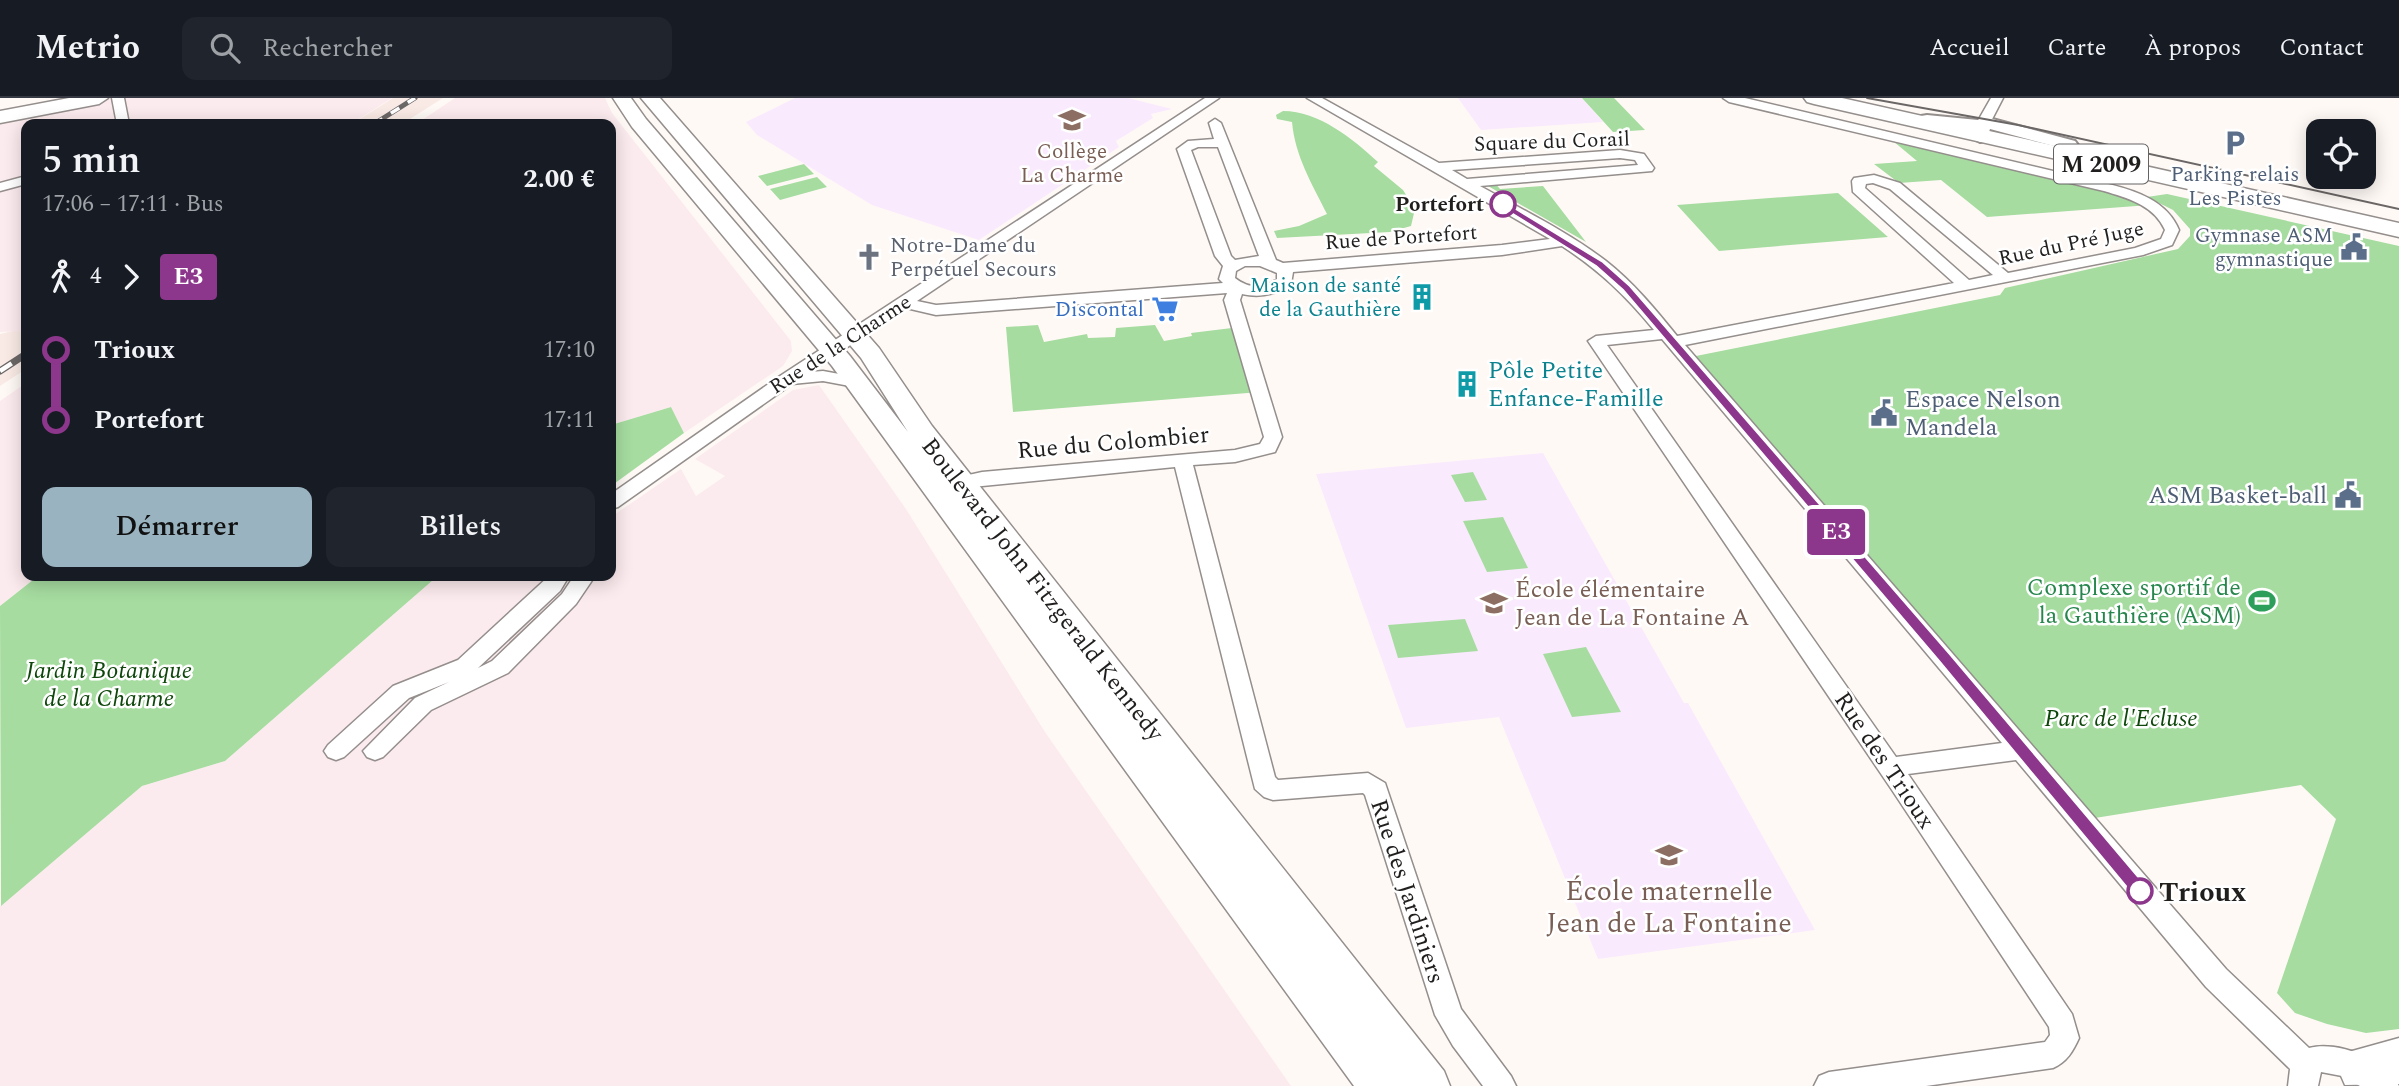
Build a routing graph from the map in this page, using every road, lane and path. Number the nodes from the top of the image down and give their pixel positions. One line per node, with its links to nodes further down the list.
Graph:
1 (61, 98): 12 (main road)
2 (99, 98): 13 (main road)
3 (118, 98): 14 (street)
4 (622, 98): 33 (main road, Boulevard John Fitzgerald Kennedy)
5 (650, 98): 33 (main road, Boulevard John Fitzgerald Kennedy)
6 (1213, 98): 17 (street, Rue de la Charme)
7 (1313, 98): 20 (street)
8 (1729, 98): 28 (street, Rue du Pré Juge)
9 (1814, 98): 16 (main road, M 2009)
10 (1843, 98): 16 (main road, M 2009)
11 (1997, 98): 16 (street)
12 (0, 110)
13 (0, 117)
14 (122, 119)
15 (1215, 122): 19 (street)
16 (1982, 128): 24 (main road, M 2009); 24 (main road, M 2009)
17 (1162, 133): 18 (street); 31 (street, Rue de la Charme)
18 (1192, 143): 19 (street); 26 (street)
19 (1223, 144): 27 (street)
20 (1437, 167): 22 (street); 22 (street, Square du Corail)
21 (21, 181): 23 (street)
22 (1465, 183): 25 (street)
23 (0, 187)
24 (2394, 225)
25 (1566, 242): 27 (street, Rue de Portefort); 32 (street)
26 (1234, 265): 27 (street, Rue de Portefort); 30 (street)
27 (1275, 265): 30 (street)
28 (2005, 278): 29 (street, Rue du Pré Juge); 29 (street)
29 (1967, 286): 32 (street, Rue du Pré Juge)
30 (1237, 287): 31 (street); 36 (street, Rue du Colombier)
31 (904, 303): 33 (street, Rue de la Charme)
32 (1670, 338): 43 (street); 44 (street, Rue des Trioux)
33 (843, 343): 34 (street, Rue de la Charme); 35 (main road, Boulevard John Fitzgerald Kennedy); 37 (main road, Boulevard John Fitzgerald Kennedy)
34 (786, 380): 35 (street); 38 (street, Rue de la Charme)
35 (855, 382): 47 (main road, Boulevard John Fitzgerald Kennedy)
36 (1183, 461): 37 (street, Rue du Colombier); 49 (street, Rue des Jardiniers)
37 (962, 482): 48 (main road, Boulevard John Fitzgerald Kennedy)
38 (616, 499)
39 (556, 581): 41 (street)
40 (583, 581): 42 (street)
41 (336, 751)
42 (375, 751)
43 (2022, 751): 44 (street); 46 (street)
44 (1890, 767): 50 (street, Rue des Trioux)
45 (2382, 1072): 46 (street)
46 (2304, 1076)
47 (1380, 1086)
48 (1429, 1086)
49 (1501, 1086)
50 (1829, 1086)

